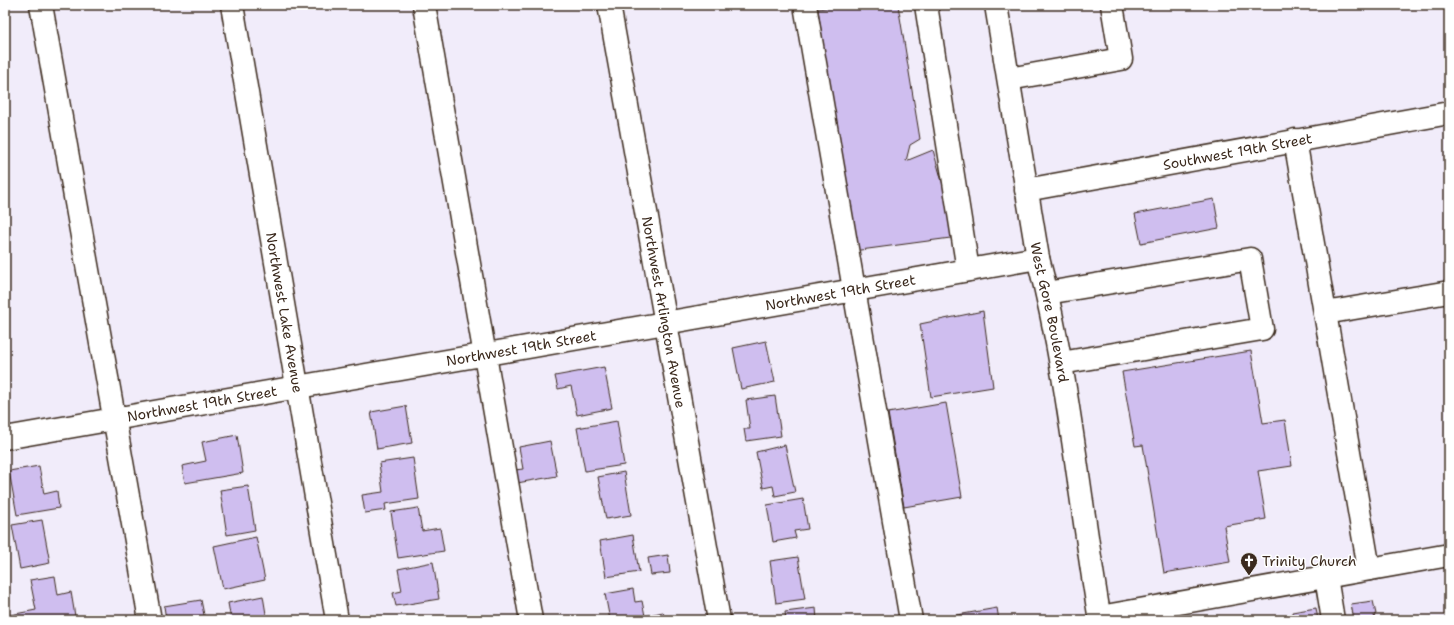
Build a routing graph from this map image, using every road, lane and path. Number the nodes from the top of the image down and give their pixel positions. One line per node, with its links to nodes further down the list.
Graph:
1 (41, 5): 23 (street)
2 (232, 5): 22 (street, Northwest Lake Avenue)
3 (424, 5): 20 (street)
4 (609, 5): 19 (street, Northwest Arlington Avenue)
5 (805, 5): 15 (street)
6 (926, 5): 14 (street)
7 (996, 5): 9 (street, West Gore Boulevard)
8 (1112, 5): 9 (street)
9 (1009, 79): 12 (street, West Gore Boulevard)
10 (1449, 113): 11 (street, Southwest 19th Street)
11 (1295, 140): 12 (street, Southwest 19th Street); 18 (street)
12 (1026, 190): 13 (street, West Gore Boulevard)
13 (1038, 258): 14 (street, Northwest 19th Street); 17 (street, West Gore Boulevard)
14 (968, 270): 15 (street, Northwest 19th Street)
15 (855, 290): 19 (street, Northwest 19th Street); 33 (street)
16 (1449, 292): 18 (street)
17 (1047, 293): 21 (street, West Gore Boulevard); 21 (street)
18 (1325, 313): 26 (street)
19 (666, 323): 20 (street, Northwest 19th Street); 32 (street, Northwest Arlington Avenue)
20 (484, 354): 22 (street, Northwest 19th Street); 31 (street)
21 (1061, 363): 28 (street, West Gore Boulevard)
22 (298, 387): 23 (street, Northwest 19th Street); 30 (street, Northwest Lake Avenue)
23 (114, 419): 24 (street, Northwest 19th Street); 29 (street)
24 (5, 438)
25 (1449, 555): 26 (street)
26 (1368, 569): 27 (street)
27 (1326, 577): 28 (street); 34 (street)
28 (1100, 619)
29 (150, 620)
30 (337, 620)
31 (531, 620)
32 (719, 620)
33 (911, 620)
34 (1333, 620)

